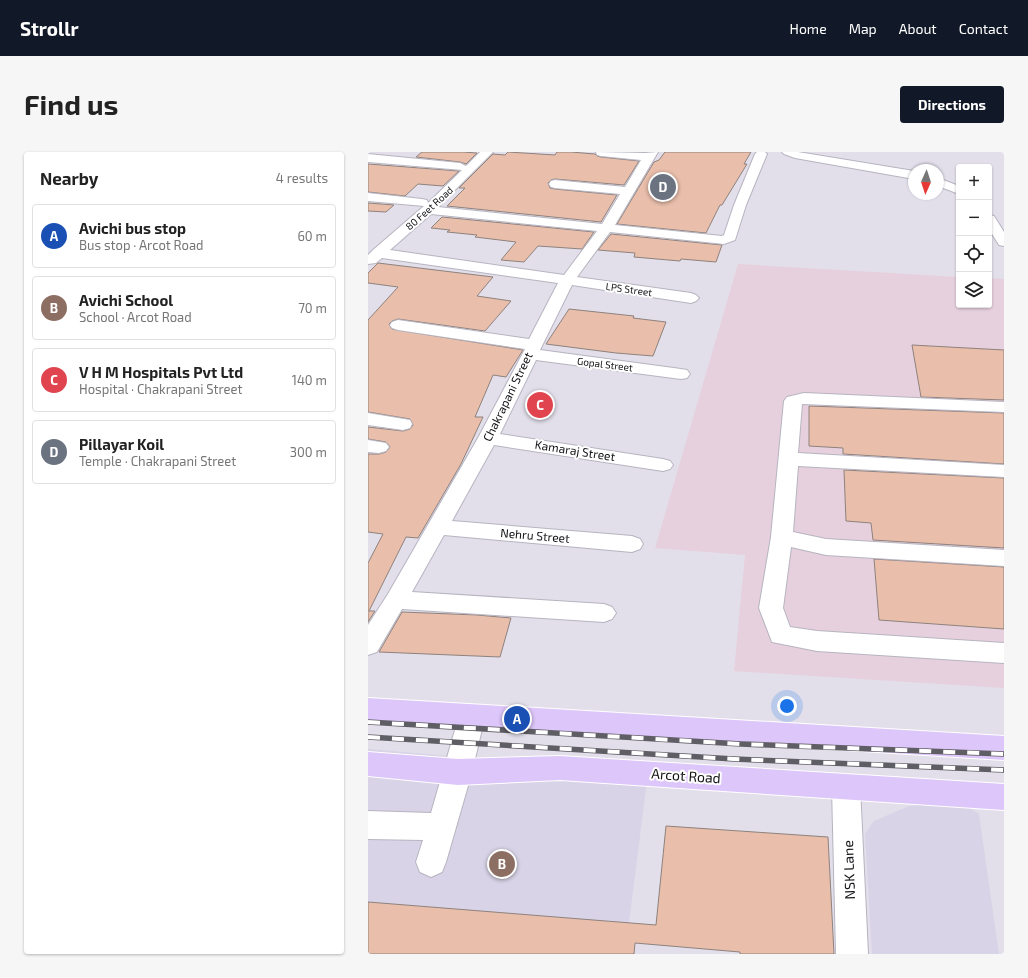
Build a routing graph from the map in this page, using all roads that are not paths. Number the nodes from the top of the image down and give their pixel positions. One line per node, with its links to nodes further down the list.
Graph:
1 (477, 152): 8 (street, 80 Feet Road)
2 (487, 152): 15 (street, 80 Feet Road)
3 (788, 152): 9 (street)
4 (601, 153): 5 (street)
5 (651, 154): 13 (street, Chakrapani Street)
6 (761, 154): 17 (street)
7 (368, 158): 8 (street)
8 (460, 167): 15 (street, 80 Feet Road)
9 (908, 174)
10 (555, 184): 13 (street)
11 (944, 184): 12 (street)
12 (956, 189)
13 (627, 191): 17 (street, Chakrapani Street)
14 (368, 197): 15 (street)
15 (425, 206): 17 (street); 19 (street, 80 Feet Road)
16 (992, 224): 18 (street)
17 (606, 228): 20 (street, Chakrapani Street)
18 (1004, 242)
19 (371, 255): 20 (street, LPS Street)
20 (567, 281): 21 (street, LPS Street); 23 (street, Chakrapani Street)
21 (691, 298)
22 (398, 325): 23 (street, Gopal Street)
23 (531, 350): 24 (street, Gopal Street); 28 (street, Chakrapani Street)
24 (681, 374)
25 (1004, 407): 29 (street)
26 (368, 419): 27 (street)
27 (403, 424)
28 (488, 438): 30 (street, Kamaraj Street); 32 (street, Chakrapani Street)
29 (788, 459): 31 (street); 33 (street)
30 (663, 465)
31 (1004, 471)
32 (438, 527): 34 (street, Nehru Street); 36 (street, Chakrapani Street)
33 (782, 537): 35 (street); 39 (street)
34 (632, 544)
35 (1004, 558)
36 (396, 600): 37 (street); 38 (street, Chakrapani Street)
37 (604, 613)
38 (368, 645)
39 (1004, 653)
40 (368, 710): 41 (main road)
41 (472, 716): 42 (main road); 44 (street)
42 (1004, 748)
43 (368, 764): 44 (main road, Arcot Road)
44 (458, 772): 45 (main road, Arcot Road); 48 (street)
45 (846, 787): 46 (main road, Arcot Road); 50 (street, NSK Lane)
46 (1004, 797)
47 (368, 825): 48 (street)
48 (441, 827): 49 (street)
49 (431, 862)
50 (852, 954)

